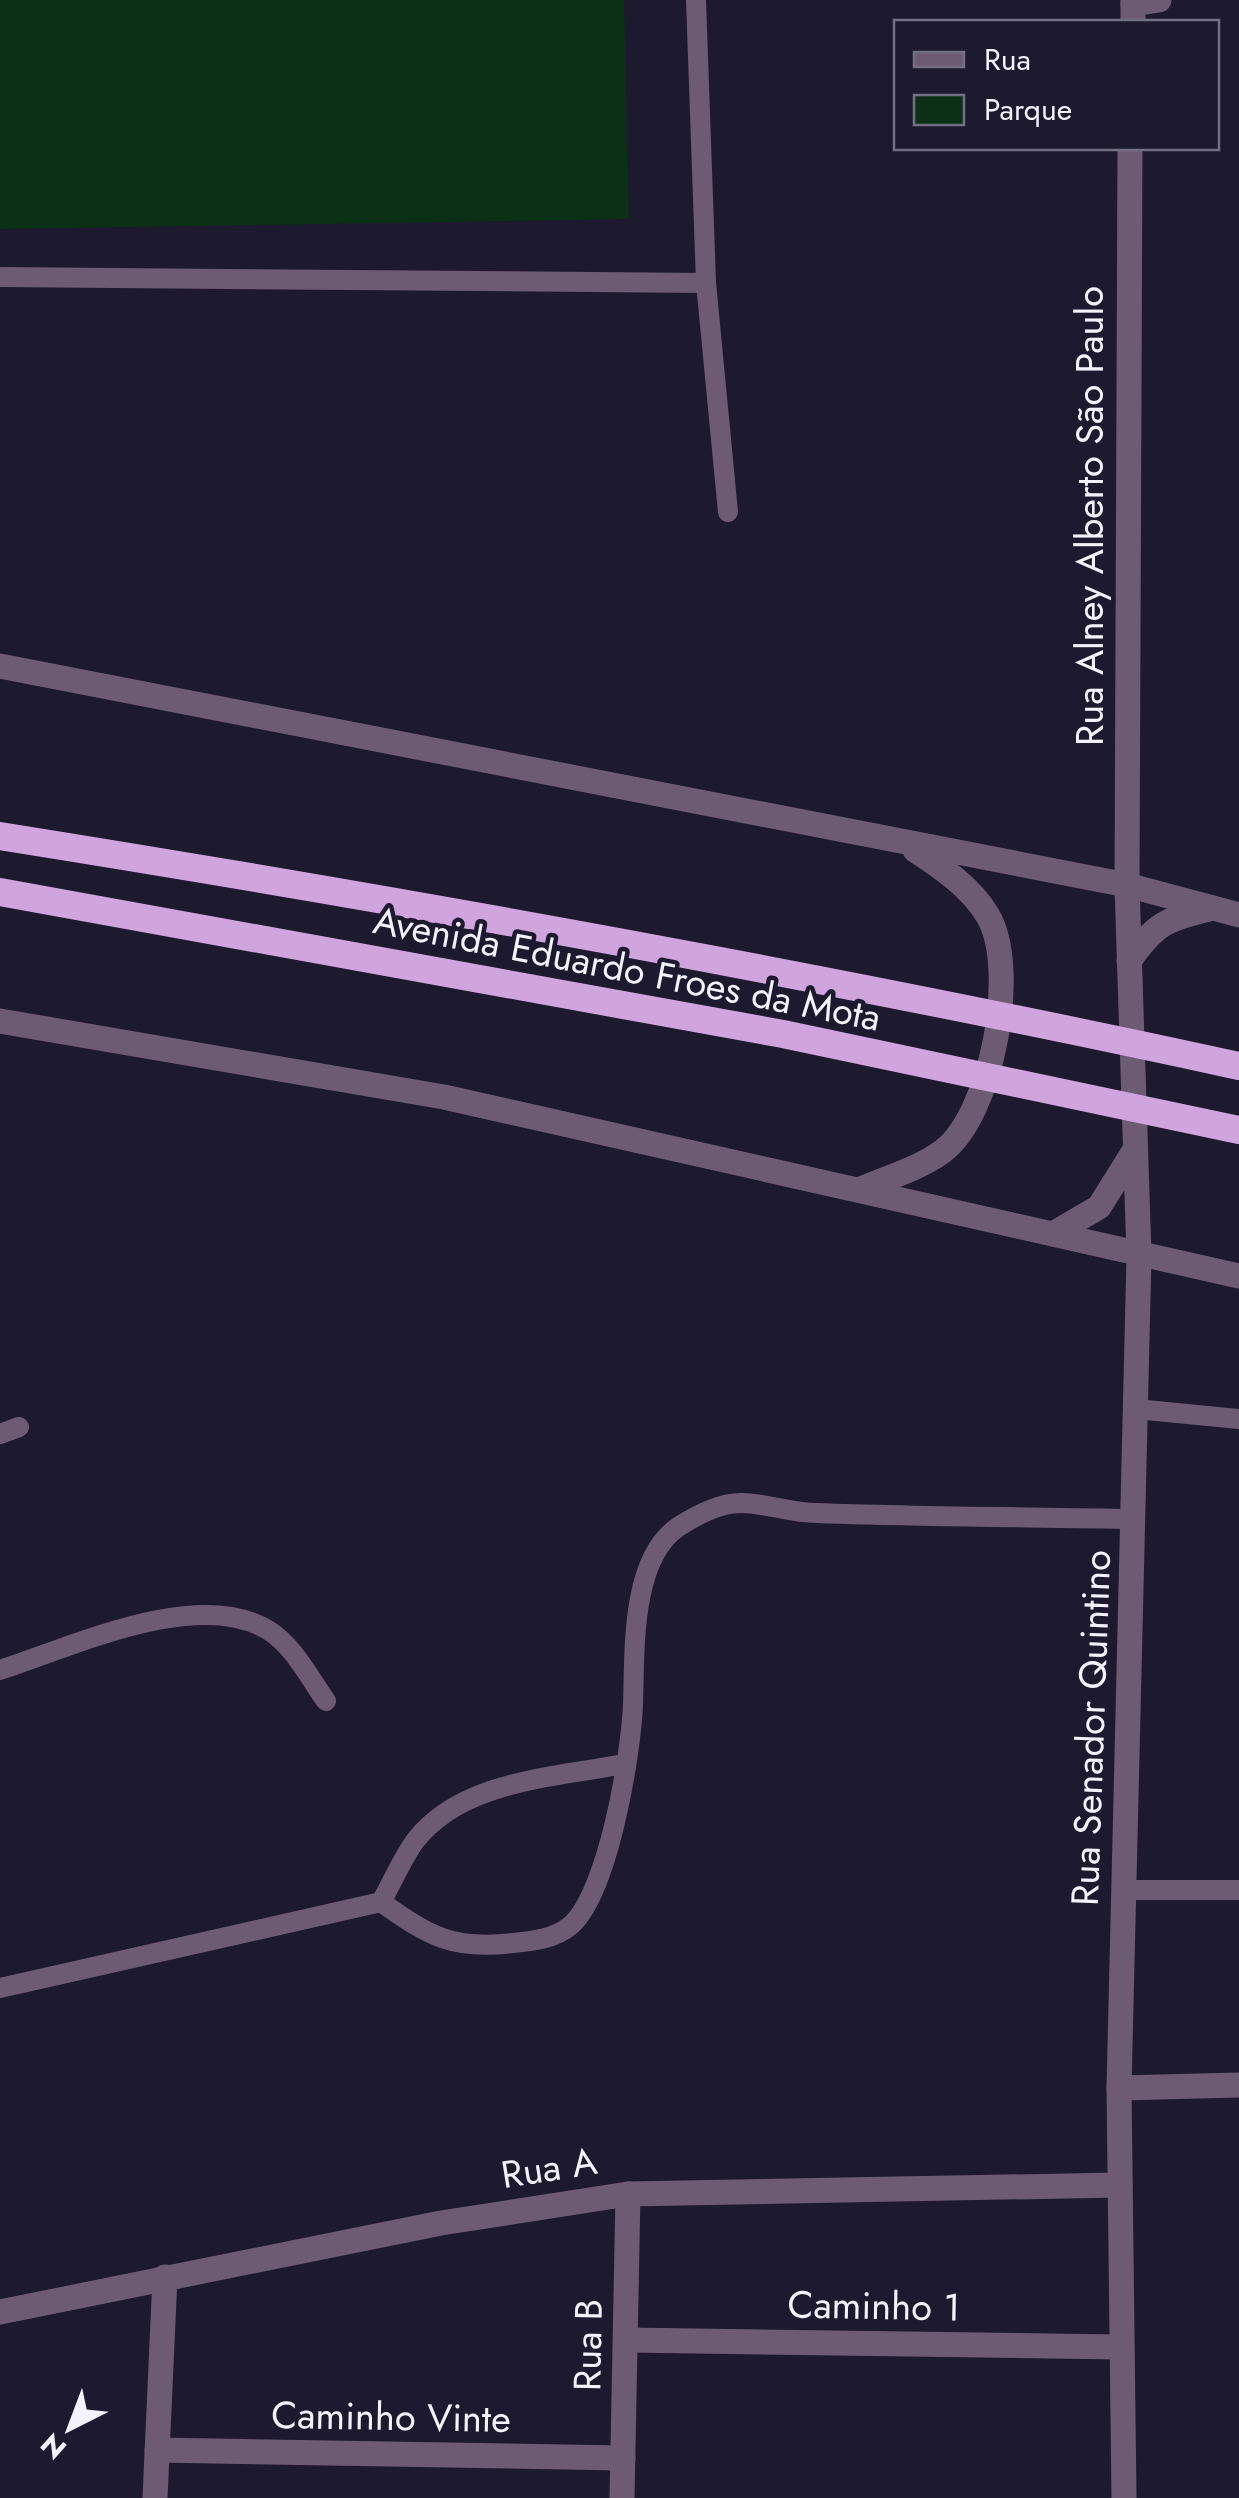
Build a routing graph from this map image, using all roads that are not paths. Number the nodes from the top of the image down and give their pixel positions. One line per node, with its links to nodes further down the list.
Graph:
1 (696, 0): 6 (lane)
2 (1159, 0): 3 (street)
3 (1133, 9)
4 (1130, 150): 9 (street, Rua Alney Alberto São Paulo)
5 (0, 278): 6 (lane)
6 (706, 283): 7 (lane)
7 (728, 512)
8 (0, 666): 11 (street)
9 (1127, 822): 12 (street); 13 (street, Rua Alney Alberto São Paulo)
10 (0, 836): 18 (highway, Avenida Eduardo Froes da Mota)
11 (901, 840): 12 (street); 21 (street)
12 (1063, 872): 13 (street)
13 (1127, 885): 15 (street); 16 (street, Rua Alney Alberto São Paulo)
14 (0, 892): 19 (highway, Avenida Eduardo Froes da Mota)
15 (1226, 911): 16 (street)
16 (1130, 960): 20 (street, Rua Senador Quintino)
17 (0, 1021): 21 (street)
18 (1239, 1066)
19 (1239, 1130)
20 (1136, 1149): 22 (street); 23 (street, Rua Senador Quintino)
21 (859, 1190): 22 (street)
22 (1053, 1234): 23 (street)
23 (1139, 1256): 24 (street); 25 (street, Rua Senador Quintino)
24 (1239, 1276)
25 (1136, 1409): 26 (lane); 27 (street, Rua Senador Quintino)
26 (1239, 1419)
27 (1134, 1519): 30 (lane); 31 (street, Rua Senador Quintino)
28 (0, 1670): 29 (lane)
29 (326, 1701)
30 (623, 1764): 33 (lane); 33 (lane)
31 (1124, 1890): 32 (lane); 36 (street, Rua Senador Quintino)
32 (1239, 1890)
33 (381, 1902): 34 (lane)
34 (0, 1988)
35 (1239, 2086): 36 (street)
36 (1118, 2088): 37 (street, Rua Senador Quintino)
37 (1120, 2185): 38 (street, Rua A); 42 (street, Rua Senador Quintino)
38 (628, 2194): 39 (street, Rua A); 41 (street, Rua B)
39 (164, 2277): 40 (street, Rua A); 43 (street)
40 (0, 2312)
41 (627, 2340): 42 (street, Caminho 1); 44 (street, Rua B)
42 (1120, 2347): 47 (street, Rua Senador Quintino)
43 (157, 2450): 44 (street, Caminho Vinte); 45 (street)
44 (623, 2458): 46 (street, Rua B)
45 (155, 2498)
46 (622, 2498)
47 (1124, 2498)

